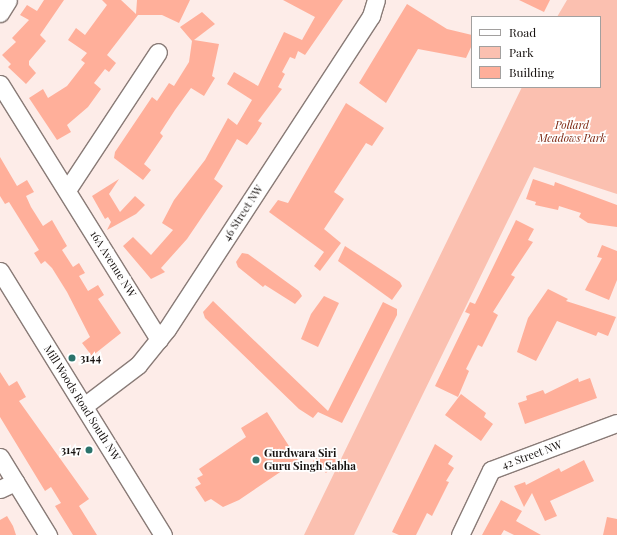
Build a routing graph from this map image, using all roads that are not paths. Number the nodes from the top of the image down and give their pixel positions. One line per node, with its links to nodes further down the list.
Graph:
1 (8, 0): 3 (street)
2 (376, 0): 8 (street, 46 Street NW)
3 (0, 13)
4 (158, 52): 6 (street)
5 (0, 84): 6 (street, 16A Avenue NW)
6 (67, 190): 8 (street, 16A Avenue NW)
7 (0, 271): 9 (street, Mill Woods Road South NW)
8 (159, 339): 9 (street, 46 Street NW)
9 (84, 406): 14 (street, Mill Woods Road South NW)
10 (617, 423): 15 (street, 42 Street NW)
11 (0, 457): 12 (street)
12 (8, 485): 13 (street)
13 (48, 535)
14 (163, 535)
15 (460, 535)

